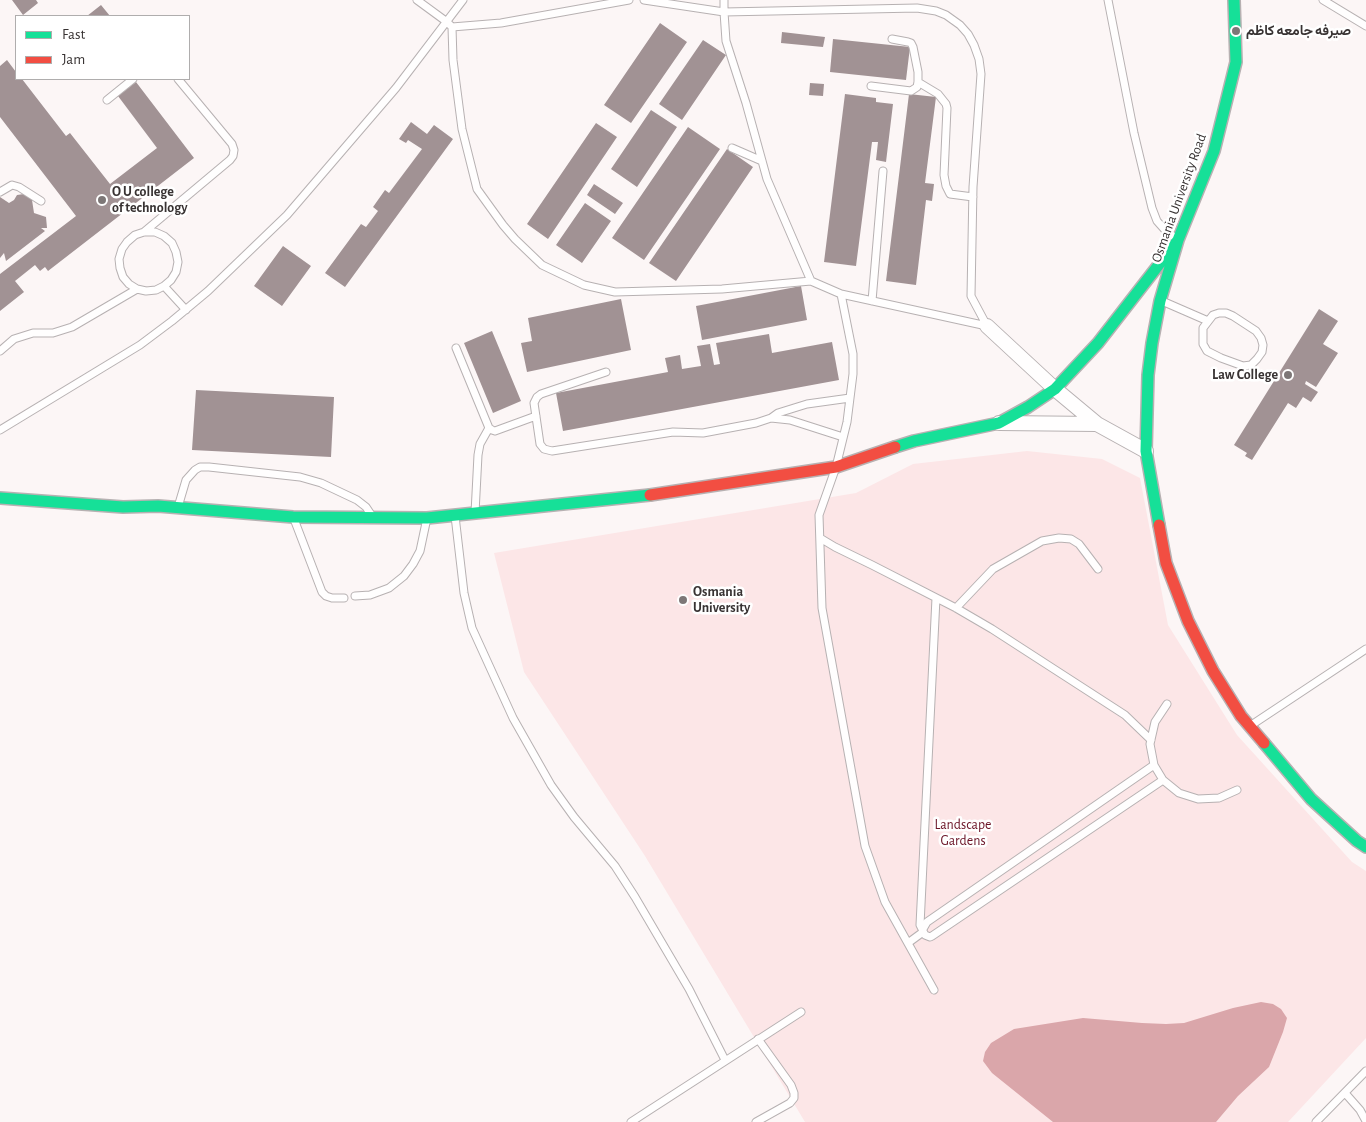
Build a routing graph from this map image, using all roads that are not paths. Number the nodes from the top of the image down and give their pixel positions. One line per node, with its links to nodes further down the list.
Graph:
1 (417, 0): 10 (lane)
2 (463, 0): 10 (lane)
3 (629, 0): 10 (lane)
4 (644, 0): 9 (lane)
5 (724, 0): 9 (lane)
6 (1108, 0): 25 (lane)
7 (1234, 0): 25 (street, Osmania University Road)
8 (1323, 0): 11 (lane)
9 (724, 12): 19 (lane); 22 (lane)
10 (450, 25): 26 (lane); 32 (lane)
11 (1366, 26)
12 (892, 39): 15 (lane)
13 (132, 80): 17 (lane)
14 (179, 80): 24 (lane)
15 (918, 82): 16 (lane); 22 (lane)
16 (871, 86)
17 (107, 100)
18 (732, 148): 19 (lane)
19 (762, 161): 26 (lane)
20 (883, 171): 31 (lane)
21 (0, 192): 23 (lane)
22 (972, 197): 34 (lane)
23 (41, 201)
24 (144, 232): 27 (lane); 28 (lane)
25 (1178, 240): 30 (street, Osmania University Road); 38 (street)
26 (811, 281): 29 (lane)
27 (164, 286): 28 (lane); 32 (lane)
28 (137, 288): 36 (lane)
29 (841, 294): 31 (lane); 39 (lane)
30 (1160, 300): 33 (lane); 47 (street, Osmania University Road)
31 (872, 301): 34 (lane)
32 (186, 310): 45 (lane)
33 (1208, 321): 33 (lane)
34 (987, 326): 38 (street)
35 (456, 348): 44 (lane)
36 (0, 351)
37 (606, 372): 40 (lane)
38 (1055, 389): 42 (street); 43 (street)
39 (850, 398): 41 (lane); 46 (lane)
40 (536, 416): 41 (lane); 44 (lane)
41 (771, 418): 46 (lane)
42 (999, 423): 43 (street); 48 (street)
43 (1097, 424): 47 (street)
44 (489, 428): 51 (lane)
45 (0, 430)
46 (843, 437): 48 (lane)
47 (1146, 451): 64 (street, Osmania University Road)
48 (836, 467): 51 (street); 56 (lane)
49 (0, 498): 50 (street)
50 (178, 508): 53 (street); 54 (lane)
51 (475, 514): 52 (street)
52 (455, 516): 55 (street); 75 (lane)
53 (293, 517): 54 (street); 59 (lane)
54 (373, 518): 55 (street)
55 (427, 518): 58 (lane)
56 (820, 538): 60 (lane); 71 (lane)
57 (1098, 569): 61 (lane)
58 (355, 596)
59 (344, 598)
60 (936, 598): 61 (lane); 70 (lane)
61 (956, 608): 65 (lane)
62 (1366, 649): 64 (lane)
63 (1167, 704): 65 (lane)
64 (1250, 726): 69 (street, Osmania University Road)
65 (1151, 740): 66 (lane)
66 (1154, 765): 67 (lane); 70 (lane)
67 (1163, 780): 68 (lane); 70 (lane)
68 (1237, 790)
69 (1366, 847)
70 (923, 931): 71 (lane)
71 (908, 943): 72 (lane)
72 (934, 990)
73 (801, 1012): 74 (lane)
74 (758, 1039): 75 (lane); 80 (lane)
75 (725, 1060): 79 (lane)
76 (1366, 1071): 77 (lane)
77 (1345, 1093): 78 (lane); 81 (lane)
78 (1366, 1121)
79 (631, 1122)
80 (756, 1122)
81 (1316, 1122)

